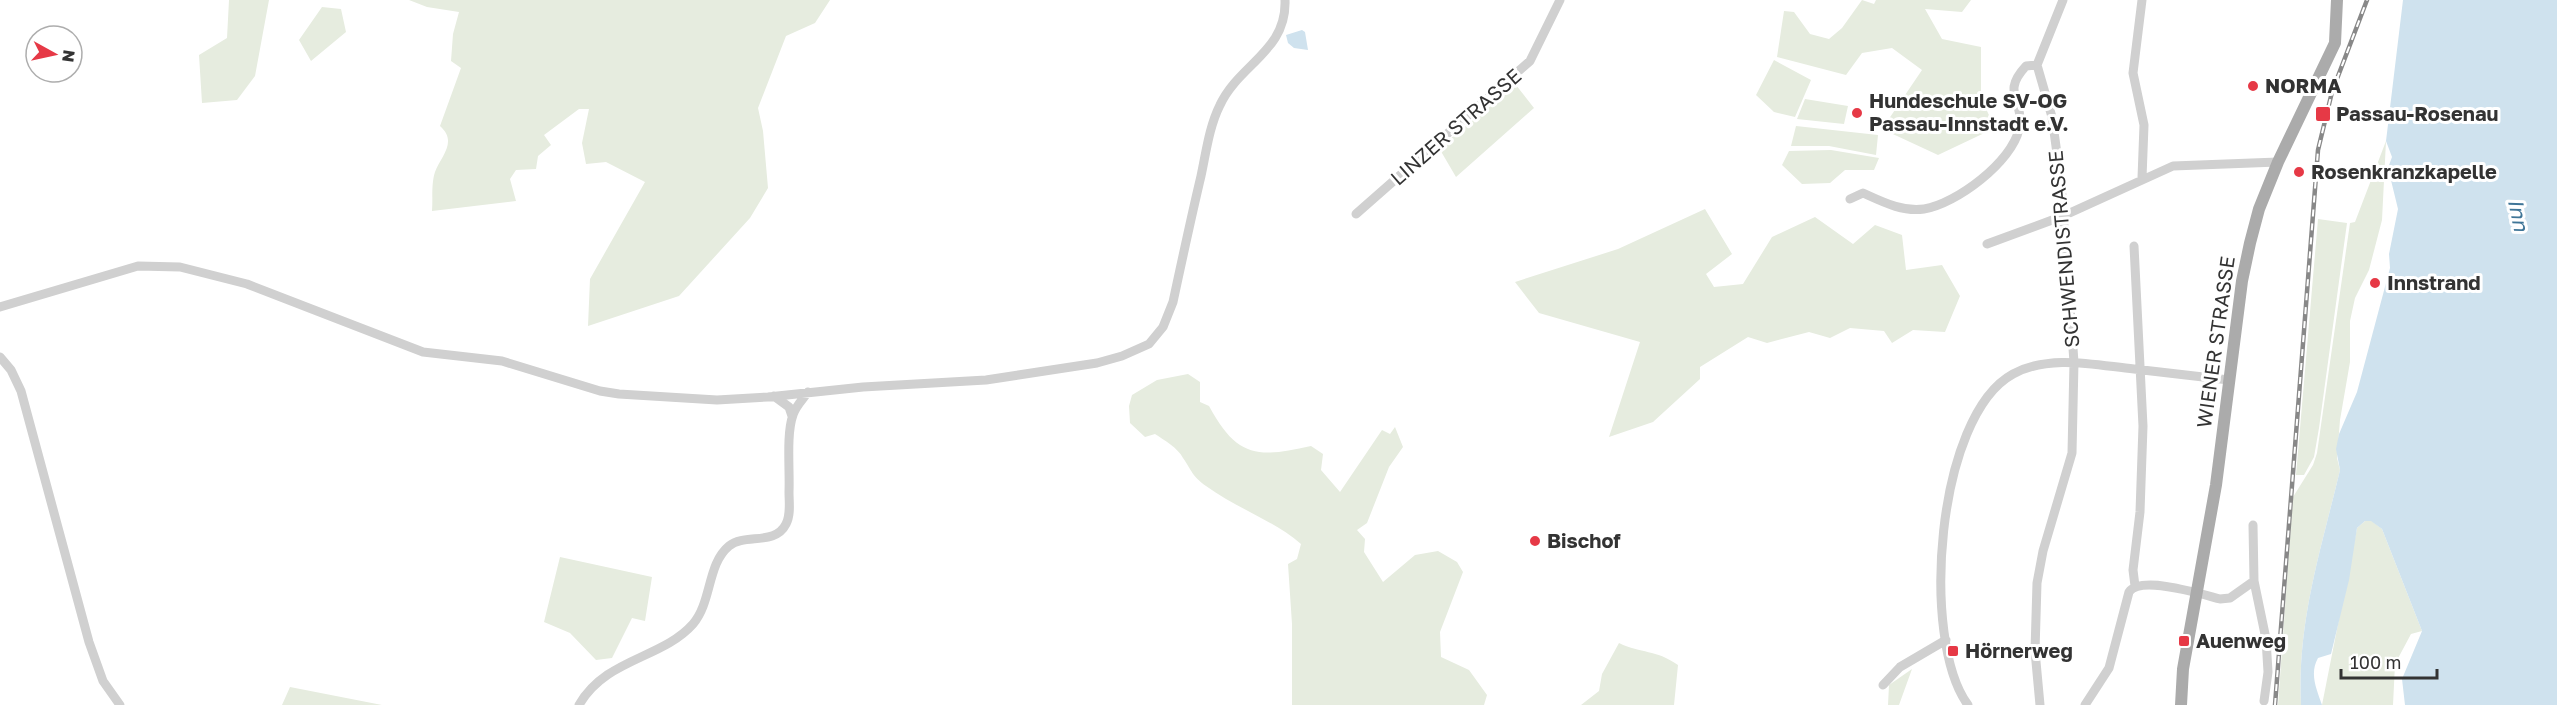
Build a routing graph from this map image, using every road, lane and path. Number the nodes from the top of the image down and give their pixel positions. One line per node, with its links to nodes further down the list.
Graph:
1 (1285, 0): 19 (street)
2 (1560, 0): 10 (street, LINZER STRASSE)
3 (2063, 0): 6 (street)
4 (2142, 0): 8 (street)
5 (2337, 0): 7 (main road, WIENER STRASSE)
6 (2037, 65): 9 (street); 11 (street, SCHWENDISTRASSE)
7 (2278, 162): 8 (street); 18 (main road, WIENER STRASSE)
8 (2142, 178): 11 (street)
9 (1850, 199)
10 (1356, 214)
11 (2063, 216): 12 (street); 16 (street, SCHWENDISTRASSE)
12 (1987, 244)
13 (2134, 246): 17 (street)
14 (0, 307): 20 (street)
15 (0, 357): 29 (street)
16 (2074, 362): 17 (street); 26 (street); 32 (street, SCHWENDISTRASSE)
17 (2140, 370): 18 (street); 24 (street)
18 (2229, 380): 25 (main road, WIENER STRASSE)
19 (808, 392): 20 (street); 21 (street)
20 (774, 396): 21 (street)
21 (792, 416): 30 (street)
22 (2253, 525): 23 (street)
23 (2254, 581): 25 (street); 28 (street)
24 (2135, 585): 25 (street); 33 (street)
25 (2198, 594): 34 (main road, WIENER STRASSE)
26 (1946, 640): 27 (street); 31 (street)
27 (1884, 686)
28 (2264, 701)
29 (120, 705)
30 (579, 705)
31 (1968, 705)
32 (2040, 705)
33 (2085, 705)
34 (2181, 705)

